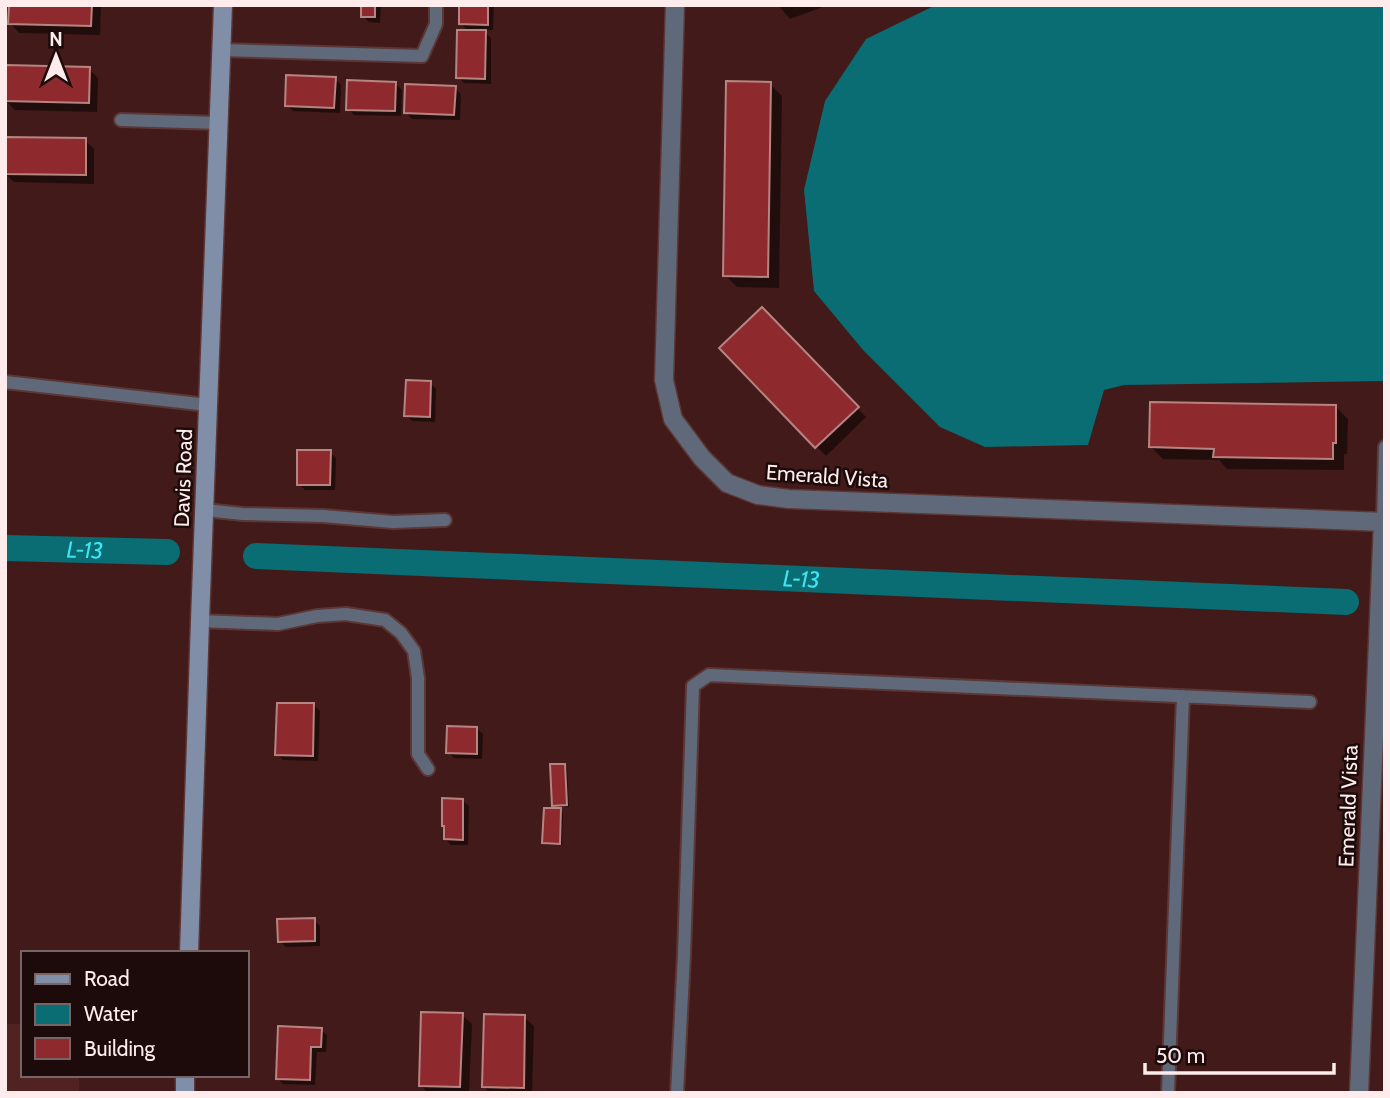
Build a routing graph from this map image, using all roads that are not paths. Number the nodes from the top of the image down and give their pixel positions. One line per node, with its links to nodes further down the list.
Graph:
1 (223, 5): 4 (street, Davis Road)
2 (436, 5): 4 (lane)
3 (674, 5): 12 (street, Emerald Vista)
4 (222, 50): 6 (street, Davis Road)
5 (121, 120): 6 (lane)
6 (219, 123): 8 (street, Davis Road)
7 (5, 382): 8 (lane)
8 (208, 405): 10 (street, Davis Road)
9 (1385, 447): 12 (lane)
10 (205, 510): 11 (lane); 13 (street, Davis Road)
11 (445, 520)
12 (1384, 522): 20 (street, Emerald Vista)
13 (200, 621): 16 (lane); 17 (street, Davis Road)
14 (1184, 696): 15 (lane); 18 (lane); 19 (lane)
15 (1310, 702)
16 (428, 769)
17 (189, 951)
18 (677, 1093)
19 (1168, 1093)
20 (1359, 1093)

